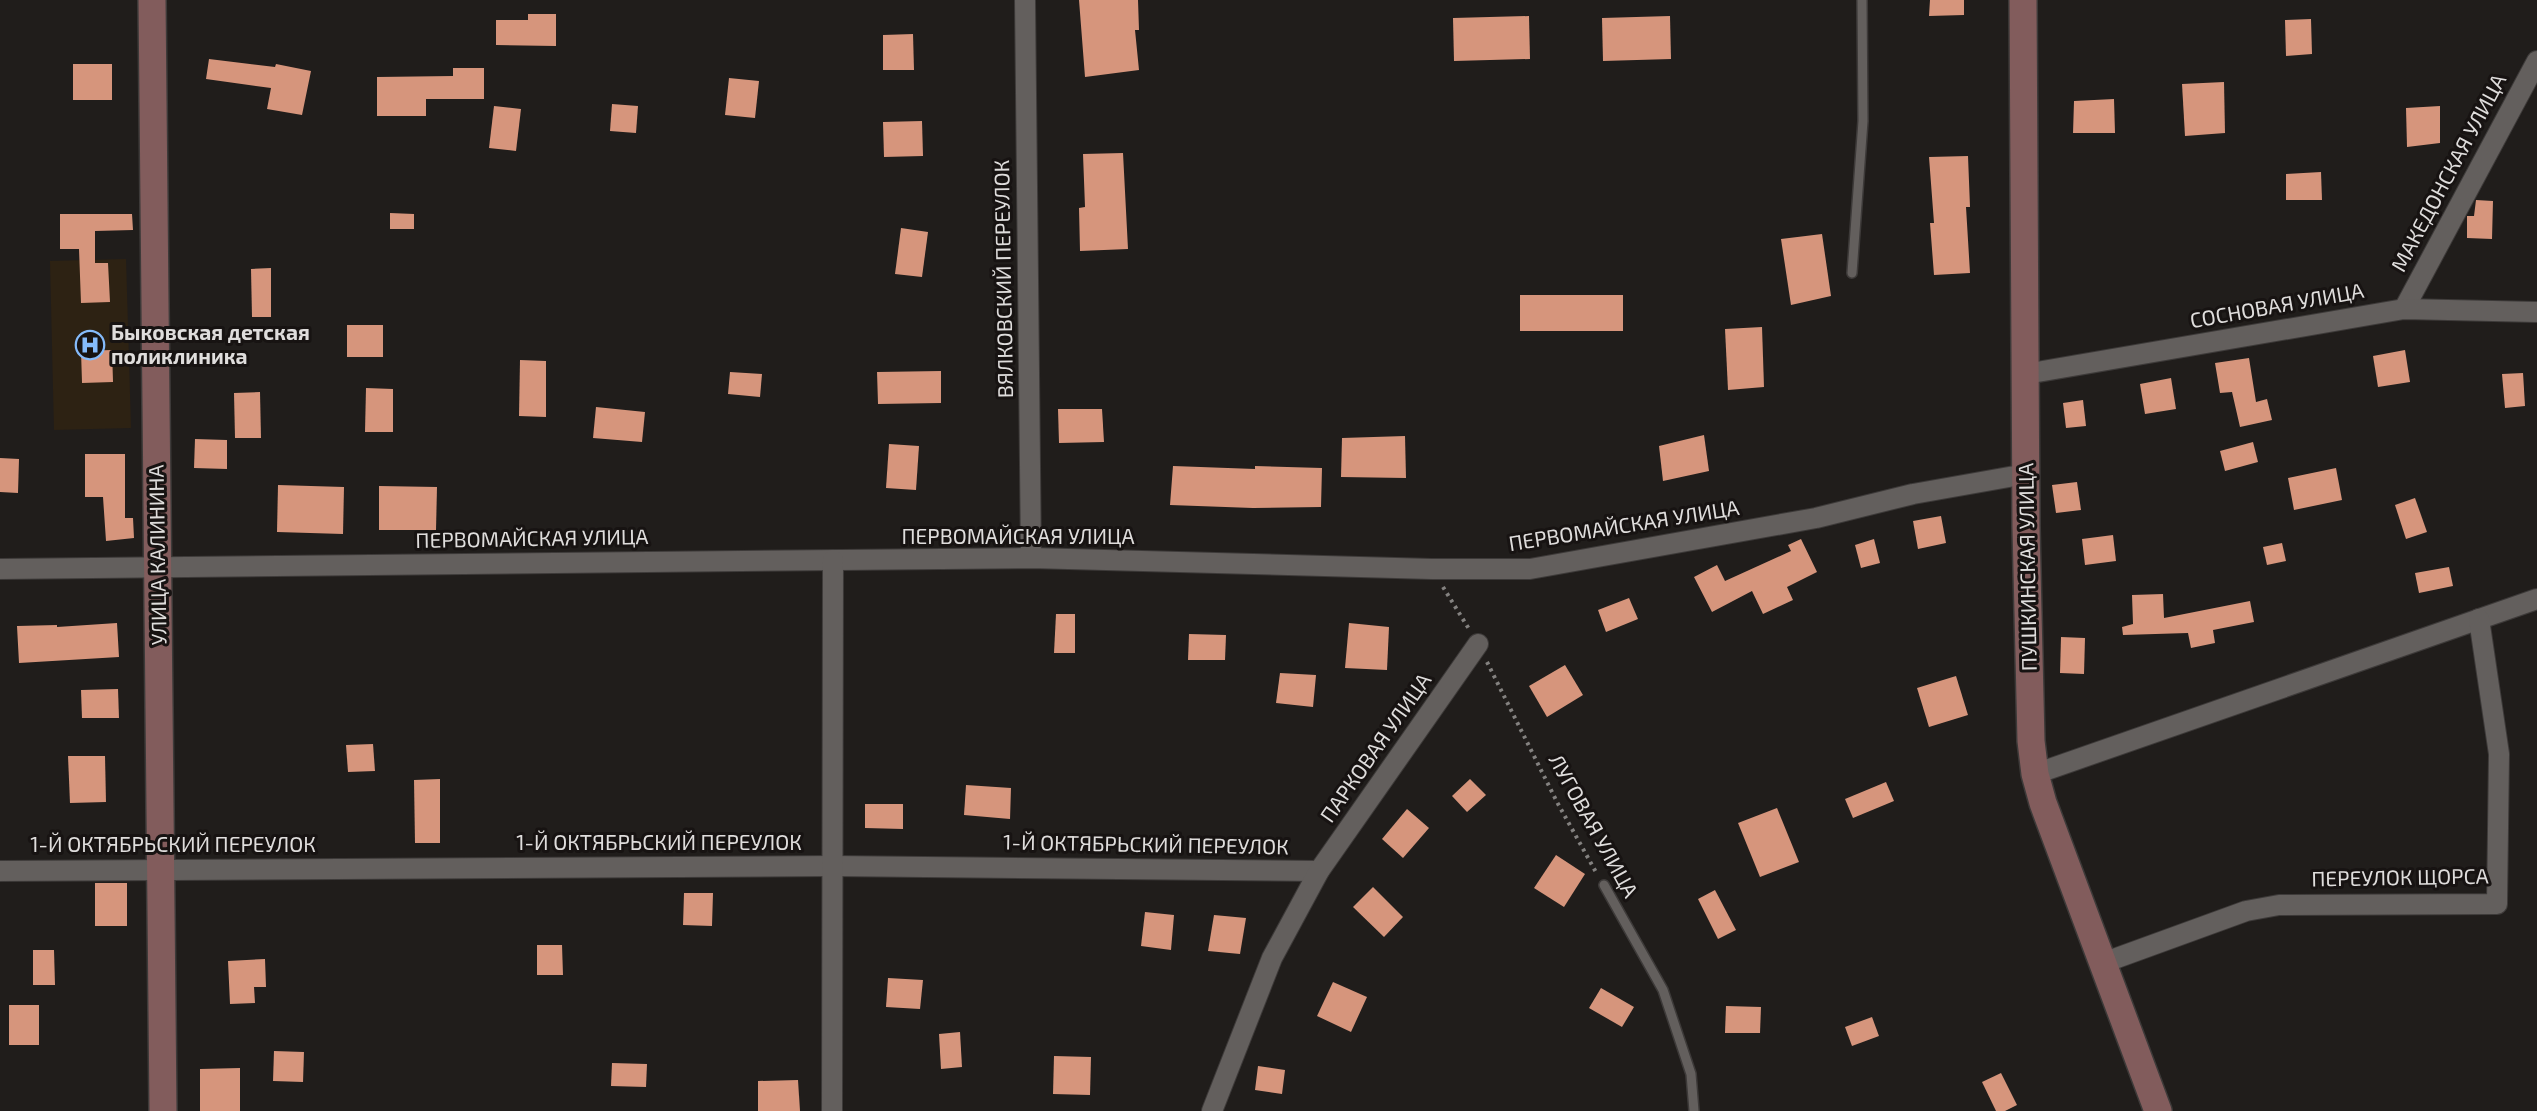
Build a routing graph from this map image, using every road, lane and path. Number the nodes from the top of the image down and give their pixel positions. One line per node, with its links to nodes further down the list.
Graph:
1 (152, 0): 13 (street, УЛИЦА КАЛИНИНА)
2 (1025, 0): 11 (street, ВЯЛКОВСКИЙ ПЕРЕУЛОК)
3 (1862, 0): 6 (lane)
4 (2023, 0): 9 (street, ПУШКИНСКАЯ УЛИЦА)
5 (2537, 61): 7 (street, МАКЕДОНСКАЯ УЛИЦА)
6 (1852, 273)
7 (2404, 309): 8 (street, СОСНОВАЯ УЛИЦА); 9 (street, СОСНОВАЯ УЛИЦА)
8 (2537, 312)
9 (2026, 374): 10 (street, ПУШКИНСКАЯ УЛИЦА)
10 (2026, 474): 15 (street, ПЕРВОМАЙСКАЯ УЛИЦА); 19 (street, ПУШКИНСКАЯ УЛИЦА)
11 (1031, 558): 12 (street, ПЕРВОМАЙСКАЯ УЛИЦА); 15 (street, ПЕРВОМАЙСКАЯ УЛИЦА)
12 (834, 560): 13 (street, ПЕРВОМАЙСКАЯ УЛИЦА); 20 (street)
13 (158, 567): 14 (street, ПЕРВОМАЙСКАЯ УЛИЦА); 21 (street, УЛИЦА КАЛИНИНА)
14 (0, 569)
15 (1432, 569): 18 (path, ЛУГОВАЯ УЛИЦА)
16 (2537, 599): 17 (street)
17 (2479, 619): 19 (street); 25 (street, ПЕРЕУЛОК ЩОРСА)
18 (1478, 644): 23 (street, ПАРКОВАЯ УЛИЦА); 24 (path, ЛУГОВАЯ УЛИЦА)
19 (2035, 774): 25 (street, ПУШКИНСКАЯ УЛИЦА)
20 (832, 866): 21 (street, 1-Й ОКТЯБРЬСКИЙ ПЕРЕУЛОК); 23 (street, 1-Й ОКТЯБРЬСКИЙ ПЕРЕУЛОК); 27 (street)
21 (161, 869): 22 (street, 1-Й ОКТЯБРЬСКИЙ ПЕРЕУЛОК); 26 (street, УЛИЦА КАЛИНИНА)
22 (0, 871)
23 (1319, 871): 28 (street, ПАРКОВАЯ УЛИЦА)
24 (1604, 885): 29 (lane, ЛУГОВАЯ УЛИЦА)
25 (2103, 963): 30 (street, ПУШКИНСКАЯ УЛИЦА)
26 (163, 1111)
27 (832, 1111)
28 (1212, 1111)
29 (1694, 1111)
30 (2158, 1111)

